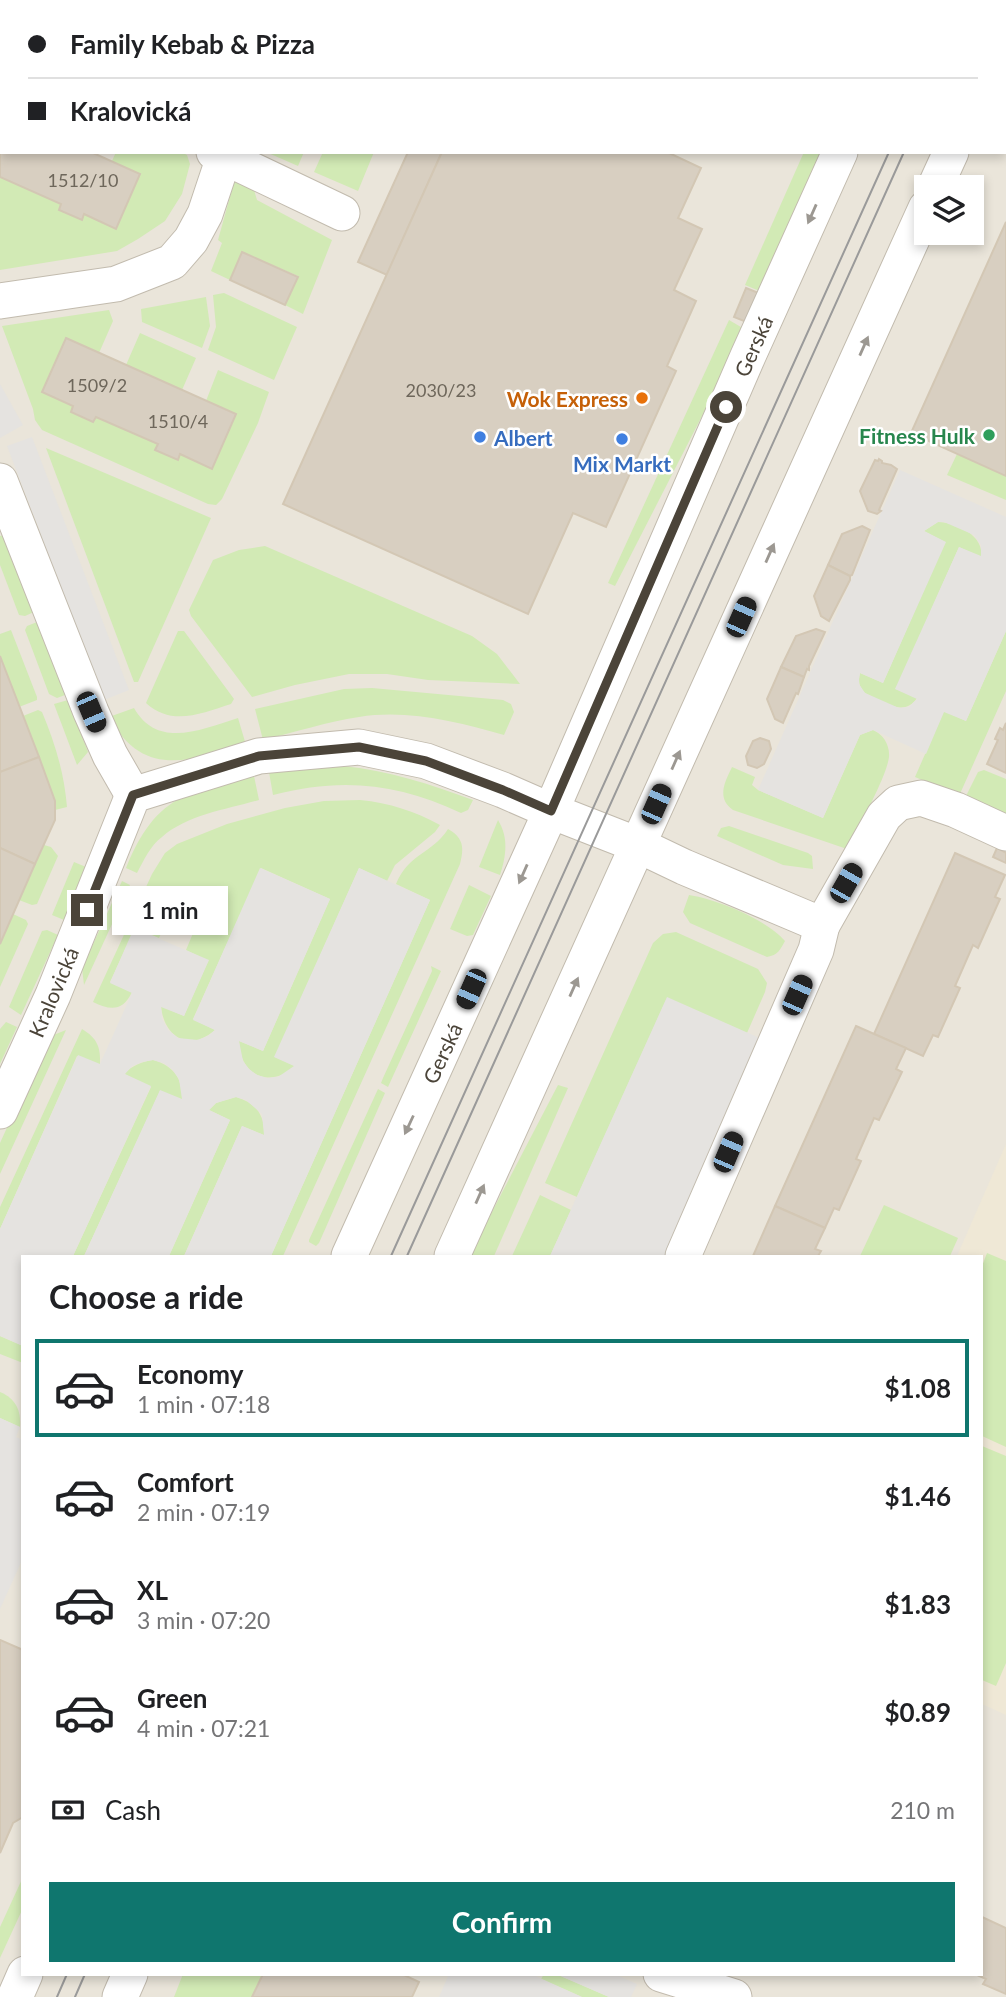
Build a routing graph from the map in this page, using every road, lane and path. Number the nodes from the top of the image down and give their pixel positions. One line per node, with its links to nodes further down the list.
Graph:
1 (839, 154): 10 (street, Gerská, one-way to 10)
2 (950, 154): 4 (street)
3 (219, 155): 5 (street); 7 (street)
4 (940, 175)
5 (342, 213)
6 (914, 235): 12 (street, one-way to 6)
7 (0, 301)
8 (0, 481): 9 (street)
9 (133, 795): 10 (street); 14 (street, Kralovická)
10 (551, 811): 12 (street); 15 (street, Gerská, one-way to 15)
11 (1006, 833): 13 (street)
12 (638, 845): 13 (street); 16 (street, one-way to 12)
13 (822, 925): 17 (street)
14 (0, 1111)
15 (349, 1255)
16 (453, 1255)
17 (683, 1255)
18 (24, 1976): 21 (street)
19 (129, 1976): 22 (street)
20 (668, 1976): 23 (street)
21 (15, 1997)
22 (120, 1997)
23 (734, 1997)

